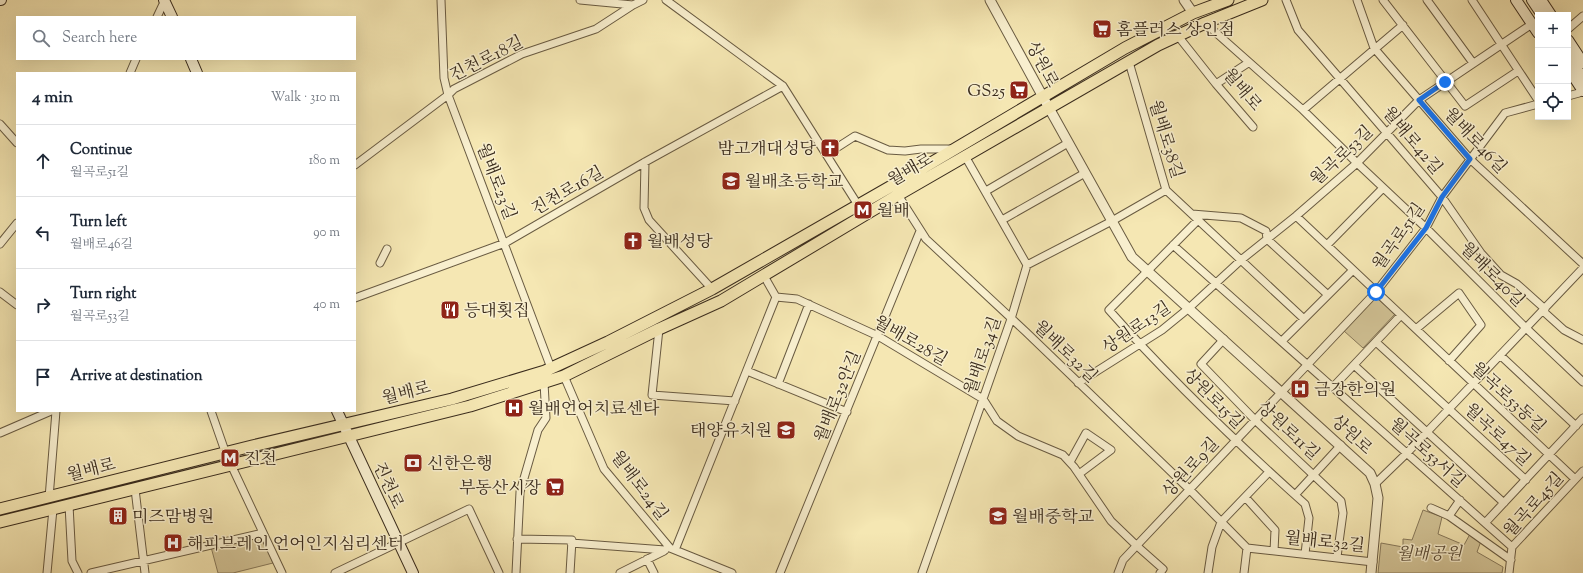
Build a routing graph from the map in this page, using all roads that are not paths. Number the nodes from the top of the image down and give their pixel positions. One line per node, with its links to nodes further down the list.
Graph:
1 (165, 0): 23 (street); 24 (main road)
2 (440, 0): 51 (street, 월배로23길)
3 (580, 0): 19 (street)
4 (643, 0): 19 (street, 진천로18길)
5 (666, 0): 50 (street)
6 (990, 0): 55 (street, 상원로)
7 (1184, 0): 22 (street)
8 (1228, 0): 22 (main road, 월배로)
9 (1262, 0): 26 (main road, 월배로)
10 (1286, 0): 45 (street, 월배로42길)
11 (1357, 0): 33 (street, 월배로46길)
12 (1427, 0): 39 (street)
13 (1472, 0): 31 (street)
14 (1516, 0): 27 (main road)
15 (1523, 0): 27 (main road)
16 (1532, 0): 20 (main road)
17 (1541, 0): 21 (main road)
18 (1387, 1): 28 (street)
19 (633, 5): 51 (street, 진천로18길)
20 (1540, 12)
21 (1549, 12)
22 (1193, 13): 55 (main road, 월배로)
23 (157, 16)
24 (172, 16)
25 (1583, 16): 29 (street)
26 (1205, 23): 30 (main road, 월배로); 38 (street, 월배로40길)
27 (1535, 23): 31 (street, 월곡로53길)
28 (1403, 25): 33 (street); 48 (street)
29 (1571, 26)
30 (1178, 36): 37 (main road, 월배로); 49 (street, 월배로)
31 (1501, 45): 39 (street, 월곡로53길); 41 (street)
32 (1571, 45): 40 (main road)
33 (1374, 48): 45 (street); 56 (street, 월배로46길)
34 (1571, 59): 46 (main road)
35 (136, 60): 42 (street)
36 (192, 60): 43 (main road)
37 (1129, 62): 58 (main road, 월배로); 74 (street, 월배로38길)
38 (1248, 62): 49 (street); 59 (street, 월배로40길)
39 (1473, 63): 48 (street, 월곡로53길)
40 (1583, 63)
41 (1518, 71): 48 (street); 53 (street)
42 (130, 72)
43 (198, 72)
44 (1571, 74): 52 (main road)
45 (1340, 77): 59 (street); 62 (street, 월배로42길)
46 (1583, 79)
47 (1571, 81): 52 (main road)
48 (1445, 82): 56 (street, 월곡로53길)
49 (1216, 84): 61 (street, 월배로)
50 (783, 86): 66 (street); 69 (street, 진천로16길)
51 (448, 95): 71 (street, 진천로18길); 88 (street, 월배로23길)
52 (1582, 95): 54 (street)
53 (1535, 96)
54 (1571, 96)
55 (1043, 98): 58 (street, 상원로); 65 (main road, 월배로)
56 (1419, 100): 62 (street, 월곡로53길); 68 (street, 월배로46길)
57 (1535, 105): 68 (street, 월곡로51길)
58 (1049, 108): 64 (street, 상원로); 67 (main road, 월배로)
59 (1303, 110): 70 (street, 월배로40길)
60 (0, 124): 63 (street)
61 (1253, 127)
62 (1387, 132): 70 (street, 월곡로53길); 77 (street, 월배로42길)
63 (16, 142)
64 (1068, 143): 72 (street, 상원로); 75 (street)
65 (955, 149): 66 (street); 78 (main road, 월배로)
66 (827, 154): 78 (street)
67 (966, 156): 75 (street); 76 (main road, 월배로)
68 (1470, 159): 77 (street, 월곡로51길); 95 (street, 월배로46길)
69 (645, 162): 88 (street, 진천로16길); 102 (street)
70 (1357, 163): 73 (street, 월배로40길); 80 (street, 월곡로53길)
71 (356, 164)
72 (1085, 173): 81 (street); 83 (street, 상원로)
73 (1383, 188): 85 (street, 월배로40길); 91 (street)
74 (1166, 190): 79 (street, 월배로38길); 83 (street)
75 (986, 191): 81 (street)
76 (898, 195): 86 (street, 월배로32길); 100 (main road, 월배로)
77 (1442, 197): 85 (street, 월곡로51길); 111 (street, 월배로42길)
78 (858, 205): 102 (main road, 월배로)
79 (1192, 214): 82 (street, 월배로38길); 87 (street)
80 (1296, 216): 87 (street, 월곡로53길); 91 (street, 월곡로53동길)
81 (1002, 220): 96 (street)
82 (1198, 220): 90 (street); 93 (street, 월배로38길)
83 (1112, 221): 96 (street); 98 (street, 상원로)
84 (16, 224): 89 (street)
85 (1426, 228): 104 (street, 월곡로51길); 115 (street, 월배로40길)
86 (920, 231): 113 (street, 월배로32길); 118 (street, 월배로32안길)
87 (1267, 239): 93 (street, 월곡로53길); 105 (street)
88 (505, 242): 107 (street, 진천로16길); 128 (street, 월배로23길)
89 (0, 244)
90 (1173, 245): 98 (street); 101 (street)
91 (1327, 245): 99 (street, 월곡로53동길)
92 (387, 249): 94 (street)
93 (1241, 260): 101 (street, 월곡로53길); 114 (street)
94 (380, 263)
95 (1583, 264)
96 (1027, 265): 113 (street, 월배로34길)
97 (1583, 268): 111 (street, 월곡로47길)
98 (1148, 270): 110 (street, 상원로); 123 (street, 상원로15길)
99 (1353, 270): 104 (street, 월곡로53동길); 105 (street)
100 (764, 276): 106 (street); 116 (main road, 월배로)
101 (1216, 283): 110 (street, 월곡로53길); 121 (street, 월곡로53서길)
102 (712, 290): 128 (main road, 월배로)
103 (0, 292): 108 (street)
104 (1376, 292): 112 (street, 월곡로53동길); 126 (street, 월곡로51길)
105 (1328, 295): 114 (street)
106 (776, 297): 109 (street, 월배로28길); 129 (street)
107 (356, 298)
108 (16, 304)
109 (809, 304): 118 (street, 월배로28길); 134 (street)
110 (1189, 308): 119 (street, 상원로); 123 (street, 상원로13길)
111 (1544, 310): 115 (street, 월곡로47길); 120 (street, 월배로42길)
112 (1401, 315): 117 (street, 월곡로53동길); 122 (street)
113 (1011, 319): 133 (street, 월배로32길); 138 (street, 월배로34길)
114 (1304, 319): 121 (street)
115 (1526, 328): 124 (street, 월곡로47길); 131 (street, 월배로40길)
116 (659, 329): 130 (main road, 월배로); 139 (street)
117 (1416, 329): 125 (street, 월곡로53동길); 125 (street, 월곡로53동길)
118 (878, 336): 138 (street, 월배로28길); 145 (street, 월배로32안길)
119 (1224, 339): 137 (street, 상원로); 147 (street, 상원로11길)
120 (1583, 340)
121 (1282, 341): 126 (street, 월곡로53서길)
122 (1376, 342): 127 (street); 140 (street, 월곡로47길)
123 (1139, 344): 133 (street, 상원로13길); 153 (street, 상원로15길)
124 (1500, 355): 135 (street, 월곡로47길); 149 (street)
125 (1449, 361): 135 (street, 월곡로53동길)
126 (1308, 365): 136 (street, 월곡로53서길); 137 (street, 월곡로51길)
127 (1354, 365): 136 (street); 150 (street)
128 (551, 368): 148 (main road, 월배로)
129 (747, 371): 134 (street); 139 (street)
130 (564, 376): 132 (main road, 월배로); 189 (street, 월배로24길)
131 (1583, 382)
132 (544, 383): 152 (main road, 월배로); 183 (street)
133 (1078, 383): 168 (street, 월배로32길)
134 (778, 384): 145 (street)
135 (1473, 384): 140 (street, 월곡로47길); 157 (street, 월곡로53동길)
136 (1333, 387): 155 (street, 월곡로53서길)
137 (1282, 392): 147 (street, 상원로9길); 154 (street, 상원로)
138 (983, 399): 158 (street, 월배로28길); 197 (street, 월배로34길)
139 (735, 401): 189 (street)
140 (1449, 409): 150 (street, 월곡로47길); 164 (street, 월곡로47길)
141 (49, 412): 151 (street)
142 (56, 412): 170 (street)
143 (210, 412): 156 (street)
144 (337, 412): 148 (main road, 진천로)
145 (847, 412): 211 (street, 월배로32안길)
146 (1583, 418): 149 (street)
147 (1255, 420): 153 (street, 상원로9길); 163 (street, 상원로11길)
148 (342, 425): 152 (main road, 진천로); 156 (main road, 월배로)
149 (1576, 426): 157 (street)
150 (1427, 432): 155 (street, 월곡로47길); 173 (street)
151 (0, 433)
152 (347, 436): 159 (main road, 월배로); 185 (main road, 진천로)
153 (1236, 441): 161 (street, 상원로15길); 168 (street, 상원로9길)
154 (1341, 445): 163 (street); 166 (street, 상원로)
155 (1407, 453): 166 (street, 월곡로47길); 172 (street, 월곡로53서길)
156 (226, 454): 159 (street); 170 (main road, 월배로)
157 (1549, 455): 164 (street, 월곡로53동길); 165 (street, 월곡로53동길)
158 (1070, 462): 162 (street, 월배로28길); 162 (street)
159 (231, 466): 167 (main road, 월배로); 182 (street)
160 (1583, 471): 165 (street, 월곡로45길)
161 (1269, 472): 169 (street, 상원로15길); 171 (street)
162 (1079, 474): 186 (street, 월배로28길)
163 (1315, 475): 169 (street); 192 (street, 상원로11길)
164 (1526, 480): 173 (street, 월곡로53동길)
165 (1575, 480): 187 (street, 월곡로45길)
166 (1375, 484): 196 (street, 상원로)
167 (135, 489): 174 (main road, 월배로); 195 (street)
168 (1190, 490): 180 (street, 월배로32길); 186 (street, 상원로9길)
169 (1295, 495): 191 (street, 상원로15길)
170 (49, 498): 176 (main road, 월배로)
171 (1246, 498): 180 (street); 190 (street, 월배로32길)
172 (1460, 500): 178 (street); 181 (street, 월곡로53서길)
173 (1504, 503): 181 (street, 월곡로53동길)
174 (69, 505): 177 (main road, 월배로); 199 (street, 월배로)
175 (1431, 508): 178 (street, 월곡로45길)
176 (0, 509)
177 (53, 509): 179 (main road, 월배로); 198 (street)
178 (1449, 516): 194 (street, 월곡로45길)
179 (0, 522)
180 (1221, 522): 188 (street, 월배로32길); 215 (street)
181 (1486, 523): 187 (street, 월곡로53서길)
182 (263, 533): 195 (street); 202 (street)
183 (517, 539): 184 (street); 206 (street)
184 (572, 542): 189 (street); 207 (street)
185 (398, 543): 203 (street); 204 (main road, 진천로); 205 (street)
186 (1137, 546): 213 (street, 상원로9길); 214 (street)
187 (1512, 547): 194 (street, 월곡로45길)
188 (1247, 548): 190 (street, 월배로32길); 216 (street)
189 (670, 550): 193 (street); 210 (street, 월배로24길)
190 (1274, 551): 191 (street, 월배로32길)
191 (1305, 554): 192 (street, 월배로32길)
192 (1337, 557): 196 (street, 월배로32길)
193 (647, 559): 208 (street); 209 (street)
194 (1511, 560): 218 (street, 월곡로45길)
195 (144, 561): 200 (street); 201 (street)
196 (1373, 562): 217 (street, 상원로)
197 (922, 572): 212 (street)
198 (47, 573)
199 (78, 573)
200 (91, 573)
201 (145, 573)
202 (282, 573)
203 (335, 573)
204 (413, 573)
205 (499, 573)
206 (516, 573)
207 (570, 573)
208 (620, 573)
209 (654, 573)
210 (732, 573)
211 (780, 573)
212 (930, 573)
213 (1118, 573)
214 (1160, 573)
215 (1208, 573)
216 (1244, 573)
217 (1371, 573)
218 (1510, 573)

